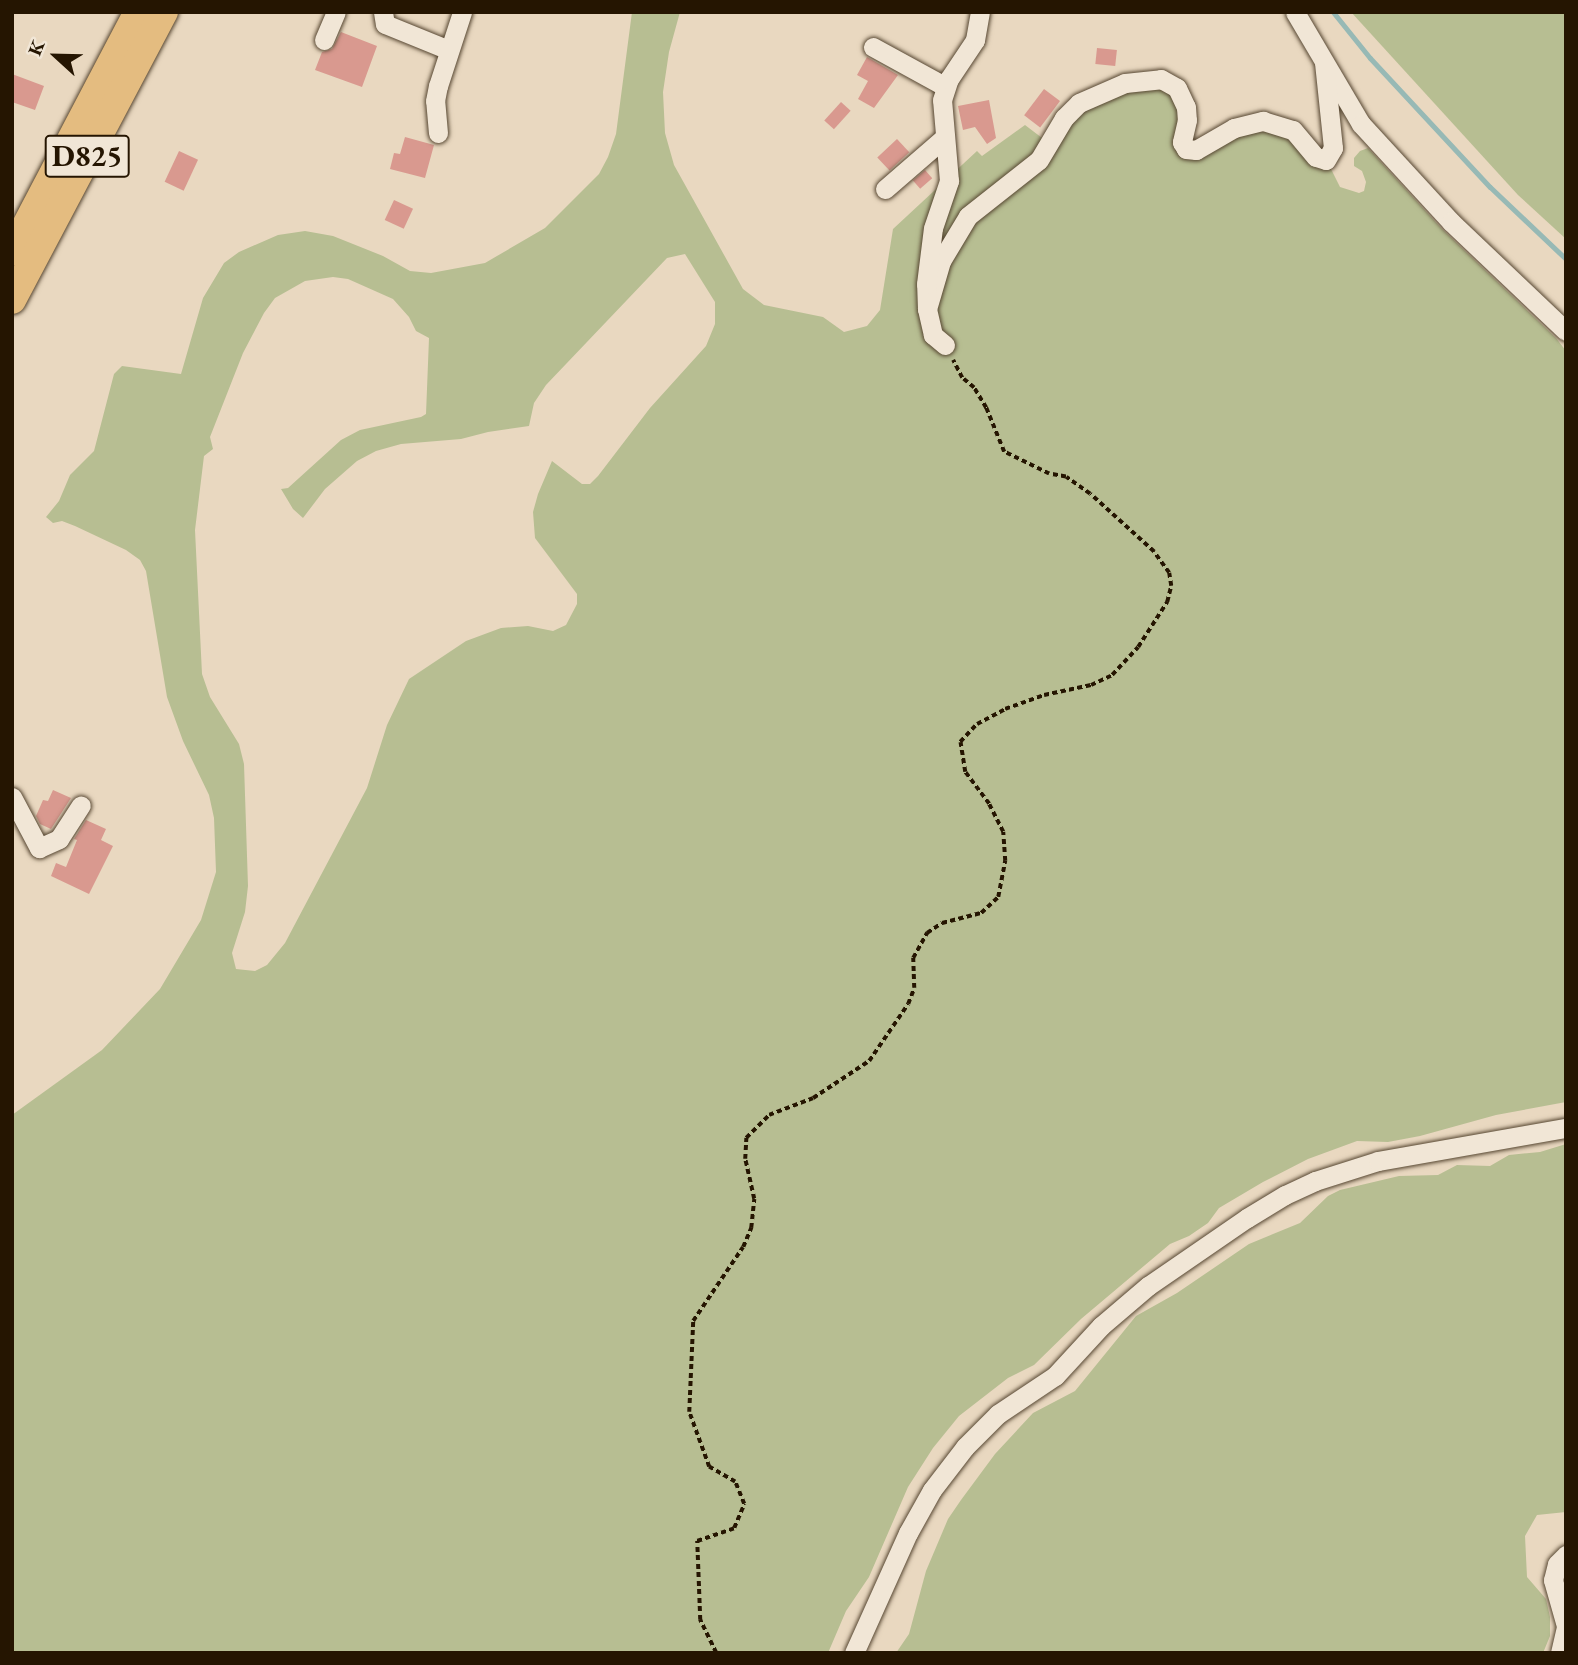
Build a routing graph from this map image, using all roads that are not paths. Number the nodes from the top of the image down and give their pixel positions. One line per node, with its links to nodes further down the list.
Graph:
1 (138, 12): 16 (highway, D825)
2 (164, 12): 17 (highway, D825)
3 (336, 12): 8 (street)
4 (383, 12): 10 (street)
5 (462, 12): 10 (street)
6 (980, 12): 12 (street)
7 (1295, 12): 11 (street)
8 (324, 40)
9 (873, 47): 12 (street)
10 (449, 50): 13 (street)
11 (1324, 63): 18 (street); 19 (street)
12 (946, 87): 14 (street)
13 (438, 133)
14 (945, 137): 15 (street); 18 (street)
15 (886, 189)
16 (12, 252)
17 (12, 300)
18 (927, 309): 20 (street)
19 (1566, 331)
20 (945, 345)
21 (12, 797): 22 (street)
22 (81, 805)
23 (1566, 1128): 25 (street)
24 (1566, 1555): 26 (street)
25 (854, 1653)
26 (1560, 1653)

